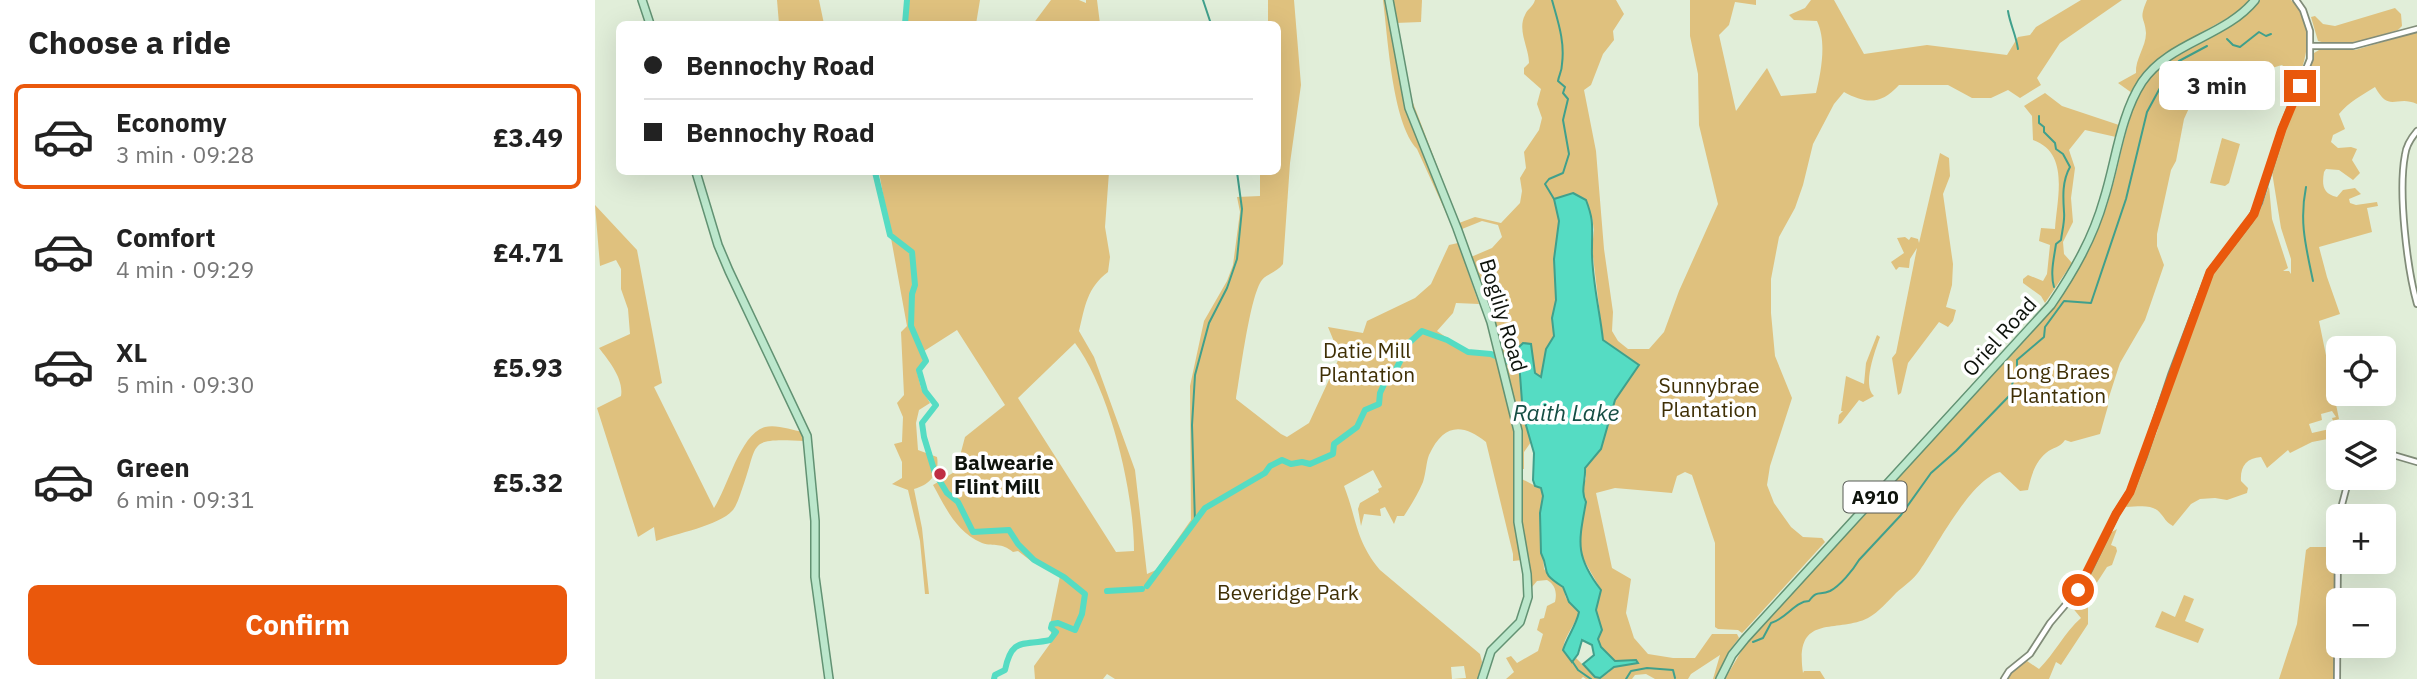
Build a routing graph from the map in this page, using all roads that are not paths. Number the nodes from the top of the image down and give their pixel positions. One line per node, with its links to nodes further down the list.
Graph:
1 (642, 0): 5 (main road)
2 (1389, 0): 15 (main road, Boglily Road)
3 (2255, 0): 16 (main road, Oriel Road / A910)
4 (2296, 0): 7 (street)
5 (649, 21)
6 (2417, 29): 7 (street)
7 (2311, 46): 17 (street)
8 (2417, 131): 10 (street)
9 (697, 175): 14 (main road)
10 (2417, 304)
11 (2396, 456): 12 (street)
12 (2417, 463)
13 (2338, 574): 18 (street)
14 (829, 679)
15 (1482, 679)
16 (1720, 679)
17 (2004, 679)
18 (2337, 679)

